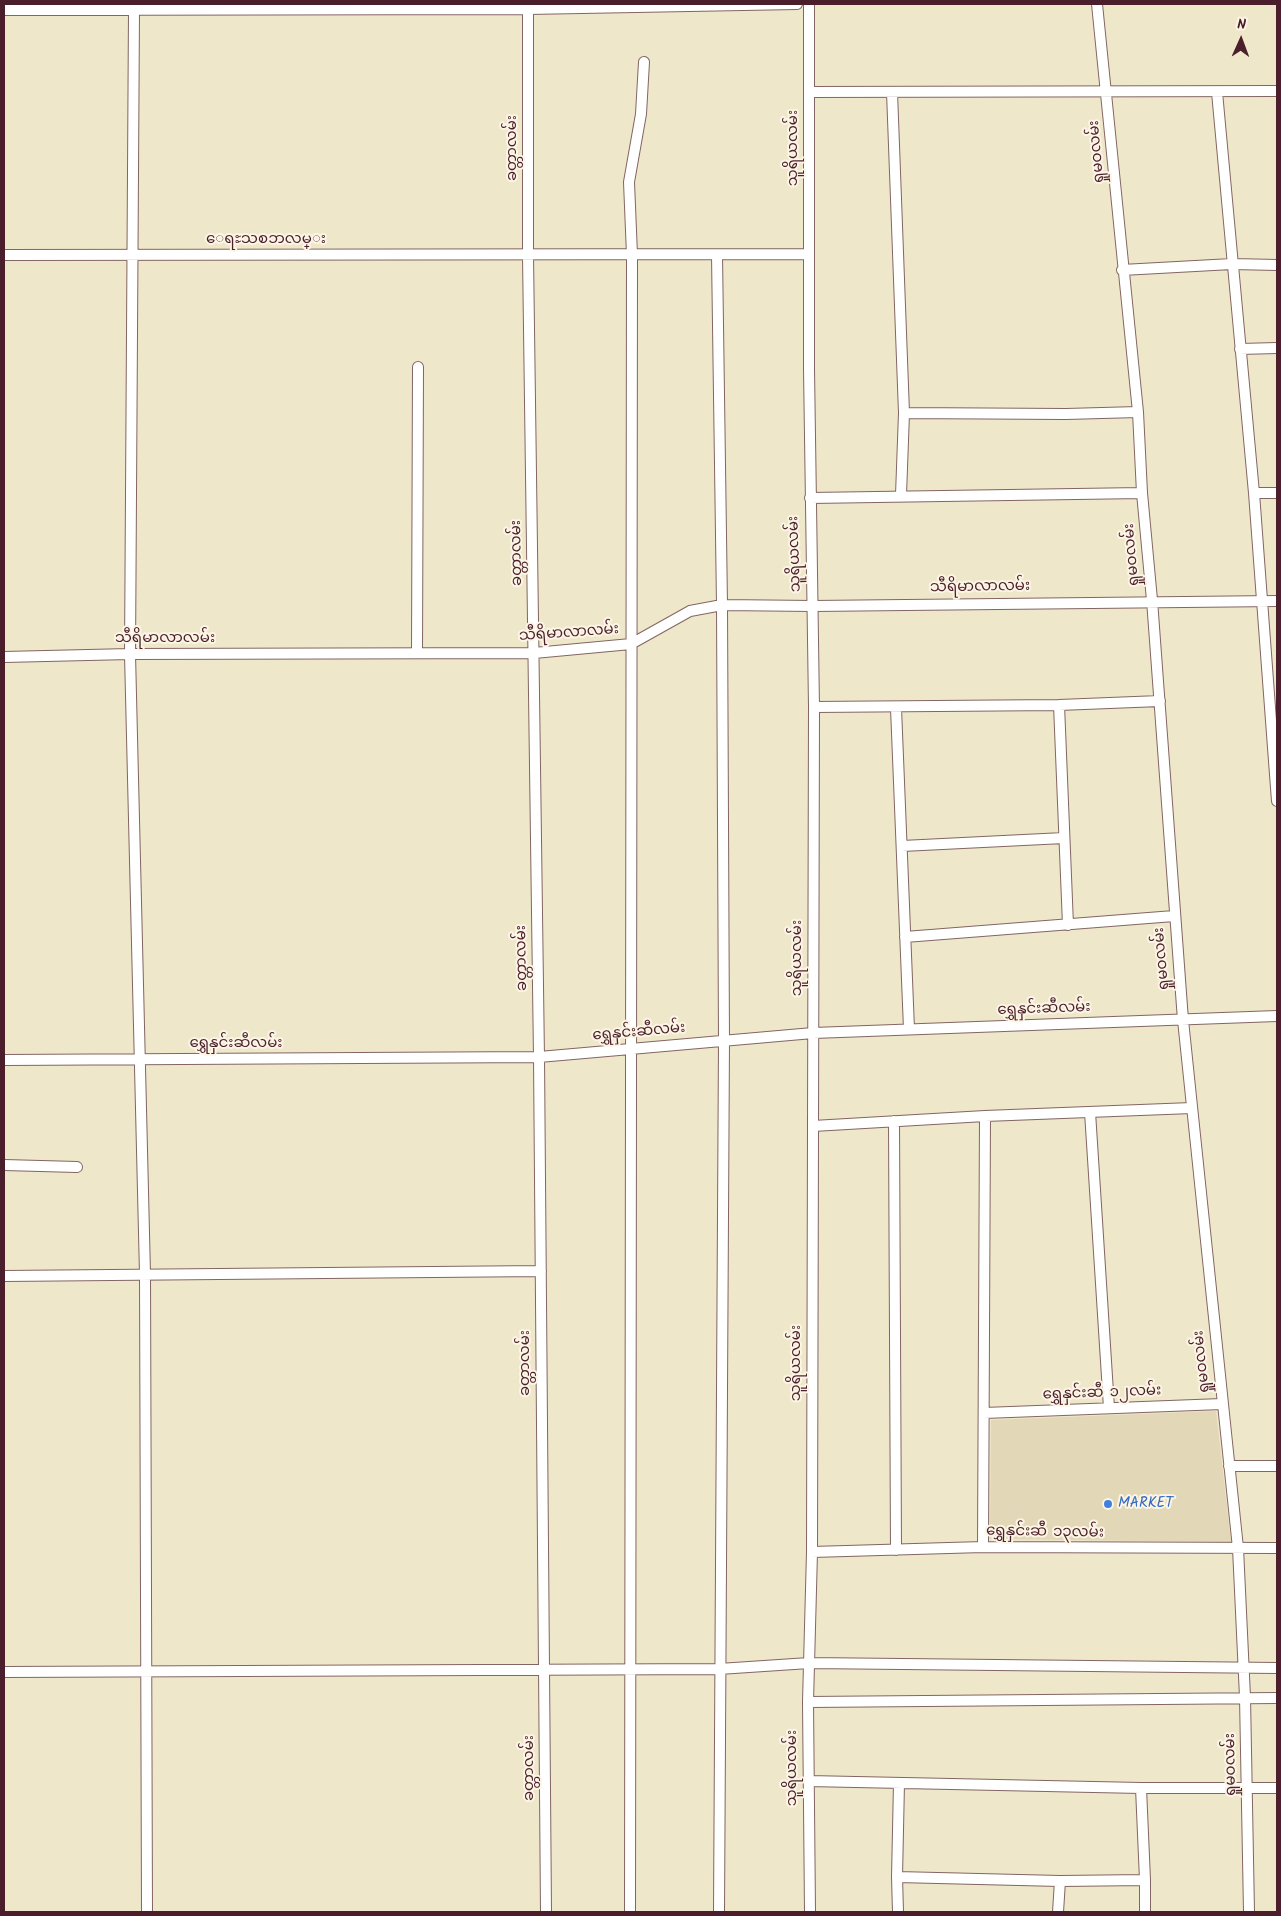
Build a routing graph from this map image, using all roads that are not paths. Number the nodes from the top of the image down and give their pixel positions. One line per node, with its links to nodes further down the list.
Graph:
1 (797, 4): 4 (street)
2 (809, 4): 9 (street, သူရိယလမ်း)
3 (1097, 4): 11 (street, ရှုမဝလမ်း)
4 (528, 6): 6 (street); 18 (street, ခတ္တာလမ်း)
5 (4, 10): 6 (street)
6 (134, 11): 13 (street)
7 (644, 62): 16 (street)
8 (1277, 91): 12 (street)
9 (809, 92): 10 (street); 14 (street, သူရိယလမ်း)
10 (892, 92): 11 (street); 26 (street)
11 (1108, 92): 12 (street); 21 (street, ရှုမဝလမ်း)
12 (1217, 92): 19 (street)
13 (134, 254): 15 (street, ေရႊသစၥာလမ္း); 18 (street, ေရႊသစၥာလမ္း); 40 (street)
14 (809, 254): 17 (street, ေရႊသစၥာလမ္း); 31 (street, သူရိယလမ်း)
15 (4, 255)
16 (632, 255): 17 (street, ေရႊသစၥာလမ္း); 18 (street, ေရႊသစၥာလမ္း); 37 (street)
17 (717, 255): 35 (street)
18 (528, 256): 39 (street, ခတ္တာလမ်း)
19 (1232, 264): 20 (street); 21 (street); 23 (street)
20 (1277, 265)
21 (1122, 270): 25 (street, ရှုမဝလမ်း)
22 (1277, 348): 23 (street)
23 (1240, 349): 28 (street)
24 (418, 367): 38 (street)
25 (1138, 412): 26 (street); 27 (street, ရှုမဝလမ်း)
26 (904, 413): 30 (street)
27 (1142, 493): 30 (street); 32 (street, ရှုမဝလမ်း)
28 (1254, 493): 29 (street); 33 (street)
29 (1277, 493)
30 (901, 495): 31 (street)
31 (810, 498): 36 (street, သူရိယလမ်း)
32 (1152, 600): 33 (street, သီရိမာလာလမ်း); 36 (street, သီရိမာလာလမ်း); 43 (street, ရှုမဝလမ်း)
33 (1263, 601): 34 (street, သီရိမာလာလမ်း); 42 (street)
34 (1277, 601)
35 (722, 605): 36 (street, သီရိမာလာလမ်း); 37 (street, သီရိမာလာလမ်း); 57 (street)
36 (813, 606): 45 (street, သူရိယလမ်း)
37 (631, 644): 39 (street, သီရိမာလာလမ်း); 58 (street)
38 (417, 653): 39 (street, သီရိမာလာလမ်း); 40 (street, သီရိမာလာလမ်း)
39 (534, 653): 59 (street, ခတ္တာလမ်း)
40 (130, 654): 41 (street, သီရိမာလာလမ်း); 60 (street)
41 (4, 657)
42 (1273, 696): 47 (street)
43 (1160, 702): 44 (street); 50 (street, ရှုမဝလမ်း)
44 (1059, 705): 46 (street); 48 (street)
45 (814, 707): 46 (street); 56 (street, သူရိယလမ်း)
46 (896, 708): 49 (street)
47 (1277, 801)
48 (1064, 838): 49 (street); 51 (street)
49 (902, 846): 52 (street)
50 (1174, 916): 51 (street); 54 (street, ရှုမဝလမ်း)
51 (1068, 925): 52 (street)
52 (905, 937): 55 (street)
53 (1277, 1016): 54 (street, ရွှေနှင်းဆီလမ်း)
54 (1183, 1020): 55 (street, ရွှေနှင်းဆီလမ်း); 62 (street, ရှုမဝလမ်း)
55 (909, 1029): 56 (street, ရွှေနှင်းဆီလမ်း)
56 (814, 1033): 57 (street, ရွှေနှင်းဆီလမ်း); 66 (street, သူရိယလမ်း)
57 (724, 1041): 58 (street, ရွှေနှင်းဆီလမ်း); 85 (street)
58 (631, 1049): 59 (street, ရွှေနှင်းဆီလမ်း); 87 (street)
59 (539, 1057): 60 (street, ရွှေနှင်းဆီလမ်း); 69 (street, ခတ္တာလမ်း)
60 (142, 1059): 61 (street, ရွှေနှင်းဆီလမ်း); 70 (street)
61 (4, 1060)
62 (1192, 1108): 63 (street); 72 (street, ရှုမဝလမ်း)
63 (1090, 1112): 64 (street); 73 (street)
64 (985, 1116): 65 (street); 74 (street)
65 (894, 1121): 66 (street); 80 (street)
66 (813, 1126): 81 (street, သူရိယလမ်း)
67 (4, 1165): 68 (street)
68 (76, 1167)
69 (541, 1271): 70 (street); 86 (street, ခတ္တာလမ်း)
70 (146, 1274): 71 (street); 88 (street)
71 (4, 1276)
72 (1222, 1404): 73 (street, ရွှေနှင်းဆီ ၁၂လမ်း); 75 (street, ရှုမဝလမ်း)
73 (1109, 1408): 74 (street, ရွှေနှင်းဆီ ၁၂လမ်း)
74 (984, 1413): 77 (street)
75 (1229, 1466): 76 (street); 78 (street, ရှုမဝလမ်း)
76 (1277, 1466)
77 (983, 1547): 78 (street, ရွှေနှင်းဆီ ၁၃လမ်း); 80 (street, ရွှေနှင်းဆီ ၁၃လမ်း)
78 (1238, 1548): 79 (street, ရွှေနှင်းဆီ ၁၃လမ်း); 83 (street, ရှုမဝလမ်း)
79 (1277, 1548)
80 (896, 1550): 81 (street, ရွှေနှင်းဆီ ၁၃လမ်း)
81 (812, 1552): 82 (street, သူရိယလမ်း)
82 (809, 1663): 83 (street); 85 (street); 92 (street, သူရိယလမ်း)
83 (1243, 1668): 84 (street); 90 (street, ရှုမဝလမ်း)
84 (1277, 1668)
85 (719, 1669): 87 (street); 104 (street)
86 (544, 1670): 87 (street); 88 (street); 102 (street, ခတ္တာလမ်း)
87 (630, 1670): 103 (street)
88 (147, 1671): 89 (street); 101 (street)
89 (4, 1672)
90 (1245, 1697): 91 (street); 92 (street); 96 (street, ရှုမဝလမ်း)
91 (1277, 1698)
92 (808, 1702): 93 (street, သူရိယလမ်း)
93 (808, 1781): 94 (street); 105 (street, သူရိယလမ်း)
94 (899, 1783): 95 (street); 98 (street)
95 (1141, 1788): 96 (street); 99 (street)
96 (1247, 1788): 97 (street); 109 (street, ရှုမဝလမ်း)
97 (1277, 1788)
98 (898, 1877): 100 (street); 106 (street)
99 (1145, 1880): 100 (street); 108 (street)
100 (1060, 1881): 107 (street)
101 (147, 1912)
102 (546, 1912)
103 (630, 1912)
104 (719, 1912)
105 (810, 1912)
106 (898, 1912)
107 (1058, 1912)
108 (1146, 1912)
109 (1249, 1912)

